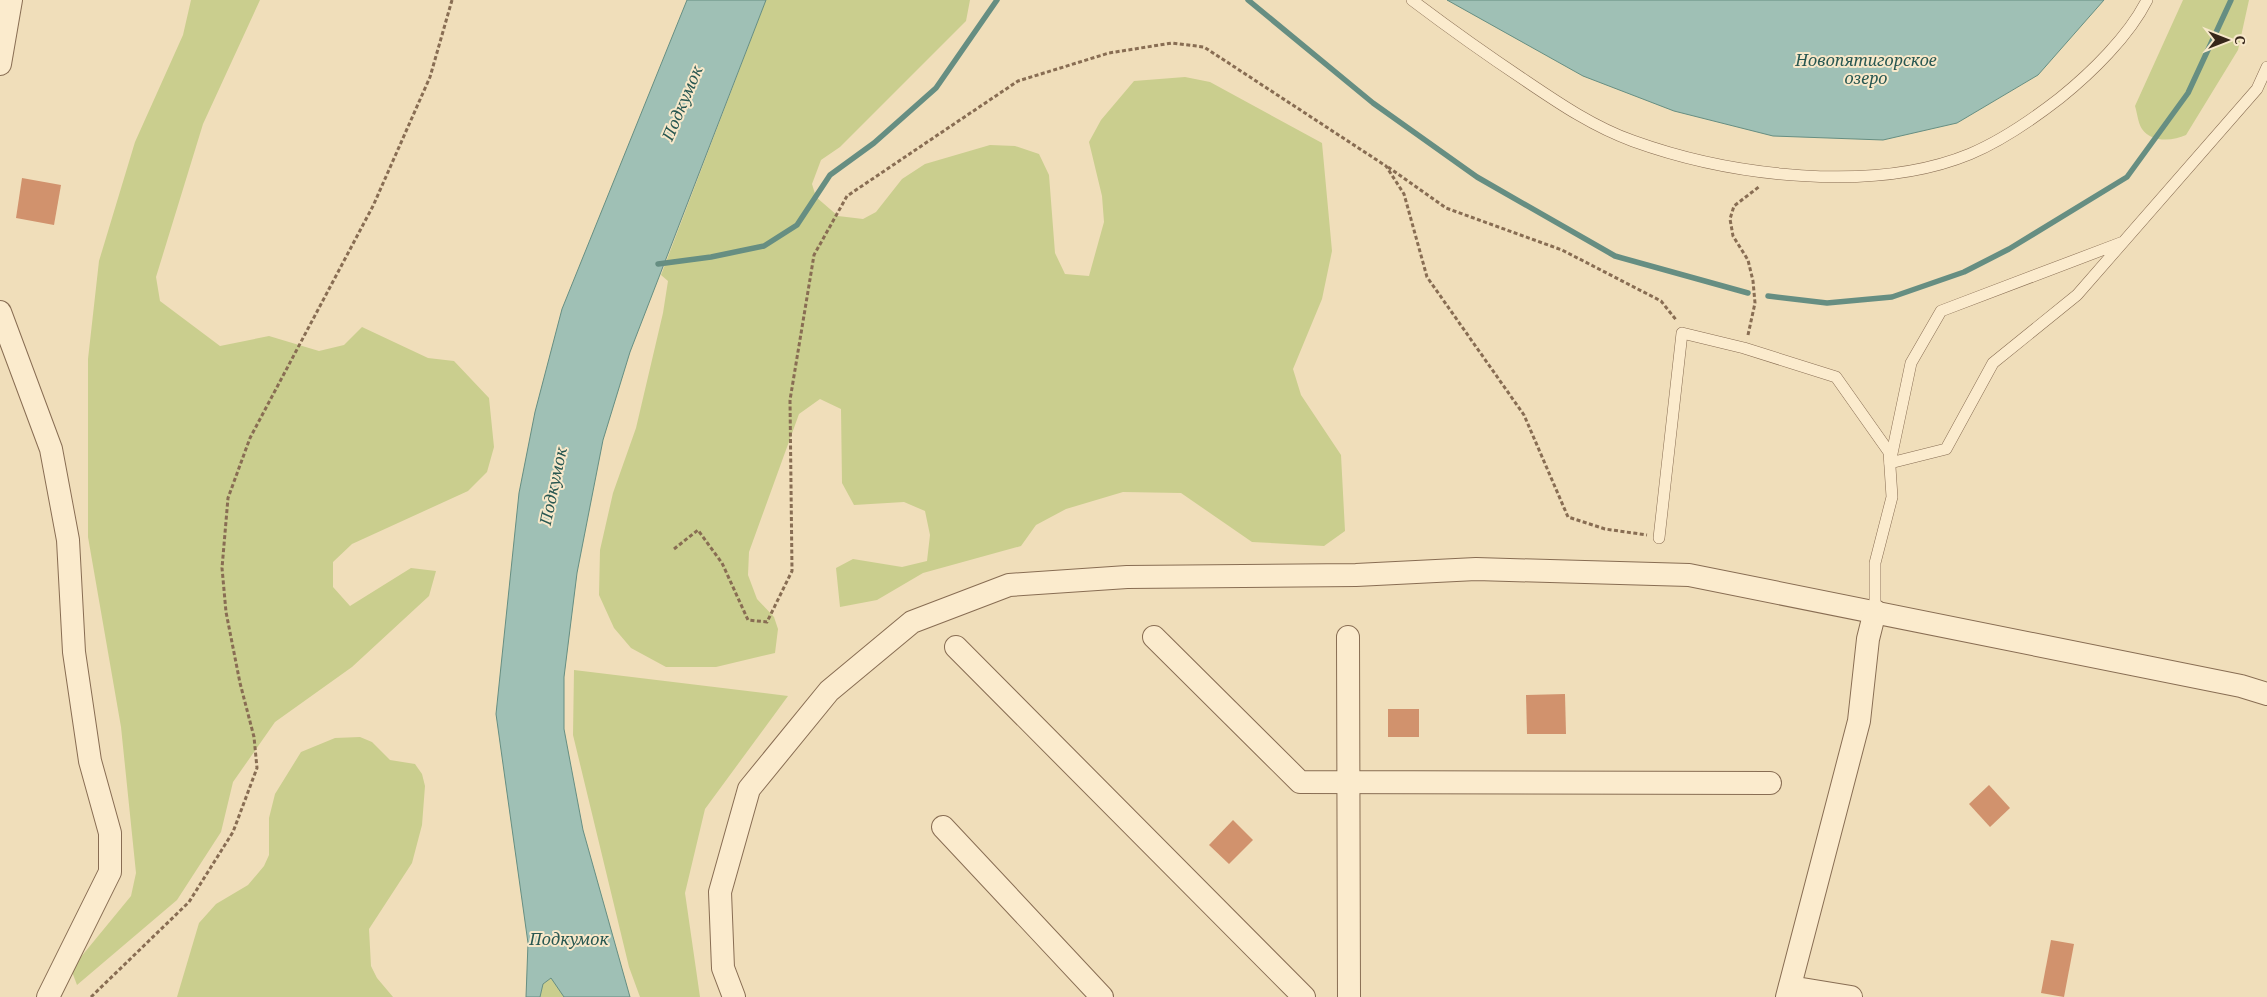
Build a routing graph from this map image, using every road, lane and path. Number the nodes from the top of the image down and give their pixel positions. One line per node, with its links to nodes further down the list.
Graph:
1 (11, 0): 5 (street)
2 (452, 0): 26 (path)
3 (1412, 0): 8 (lane)
4 (2147, 0): 8 (lane)
5 (0, 64)
6 (2267, 67): 9 (lane)
7 (1386, 166): 11 (path); 14 (path); 15 (path)
8 (1768, 172): 12 (path)
9 (2124, 242): 13 (lane); 13 (lane)
10 (0, 312): 25 (street)
11 (1682, 333): 12 (lane); 14 (lane)
12 (1744, 348): 13 (lane)
13 (1890, 463): 16 (lane)
14 (1660, 538)
15 (674, 549)
16 (1875, 611): 20 (street); 24 (street); 27 (street)
17 (1154, 637): 21 (street)
18 (1348, 637): 21 (street)
19 (956, 647): 29 (street)
20 (2267, 694)
21 (1348, 782): 22 (street); 30 (street)
22 (1770, 783)
23 (943, 827): 28 (street)
24 (1789, 992): 31 (street)
25 (48, 997)
26 (91, 997)
27 (734, 997)
28 (1102, 997)
29 (1304, 997)
30 (1349, 997)
31 (1851, 997)

